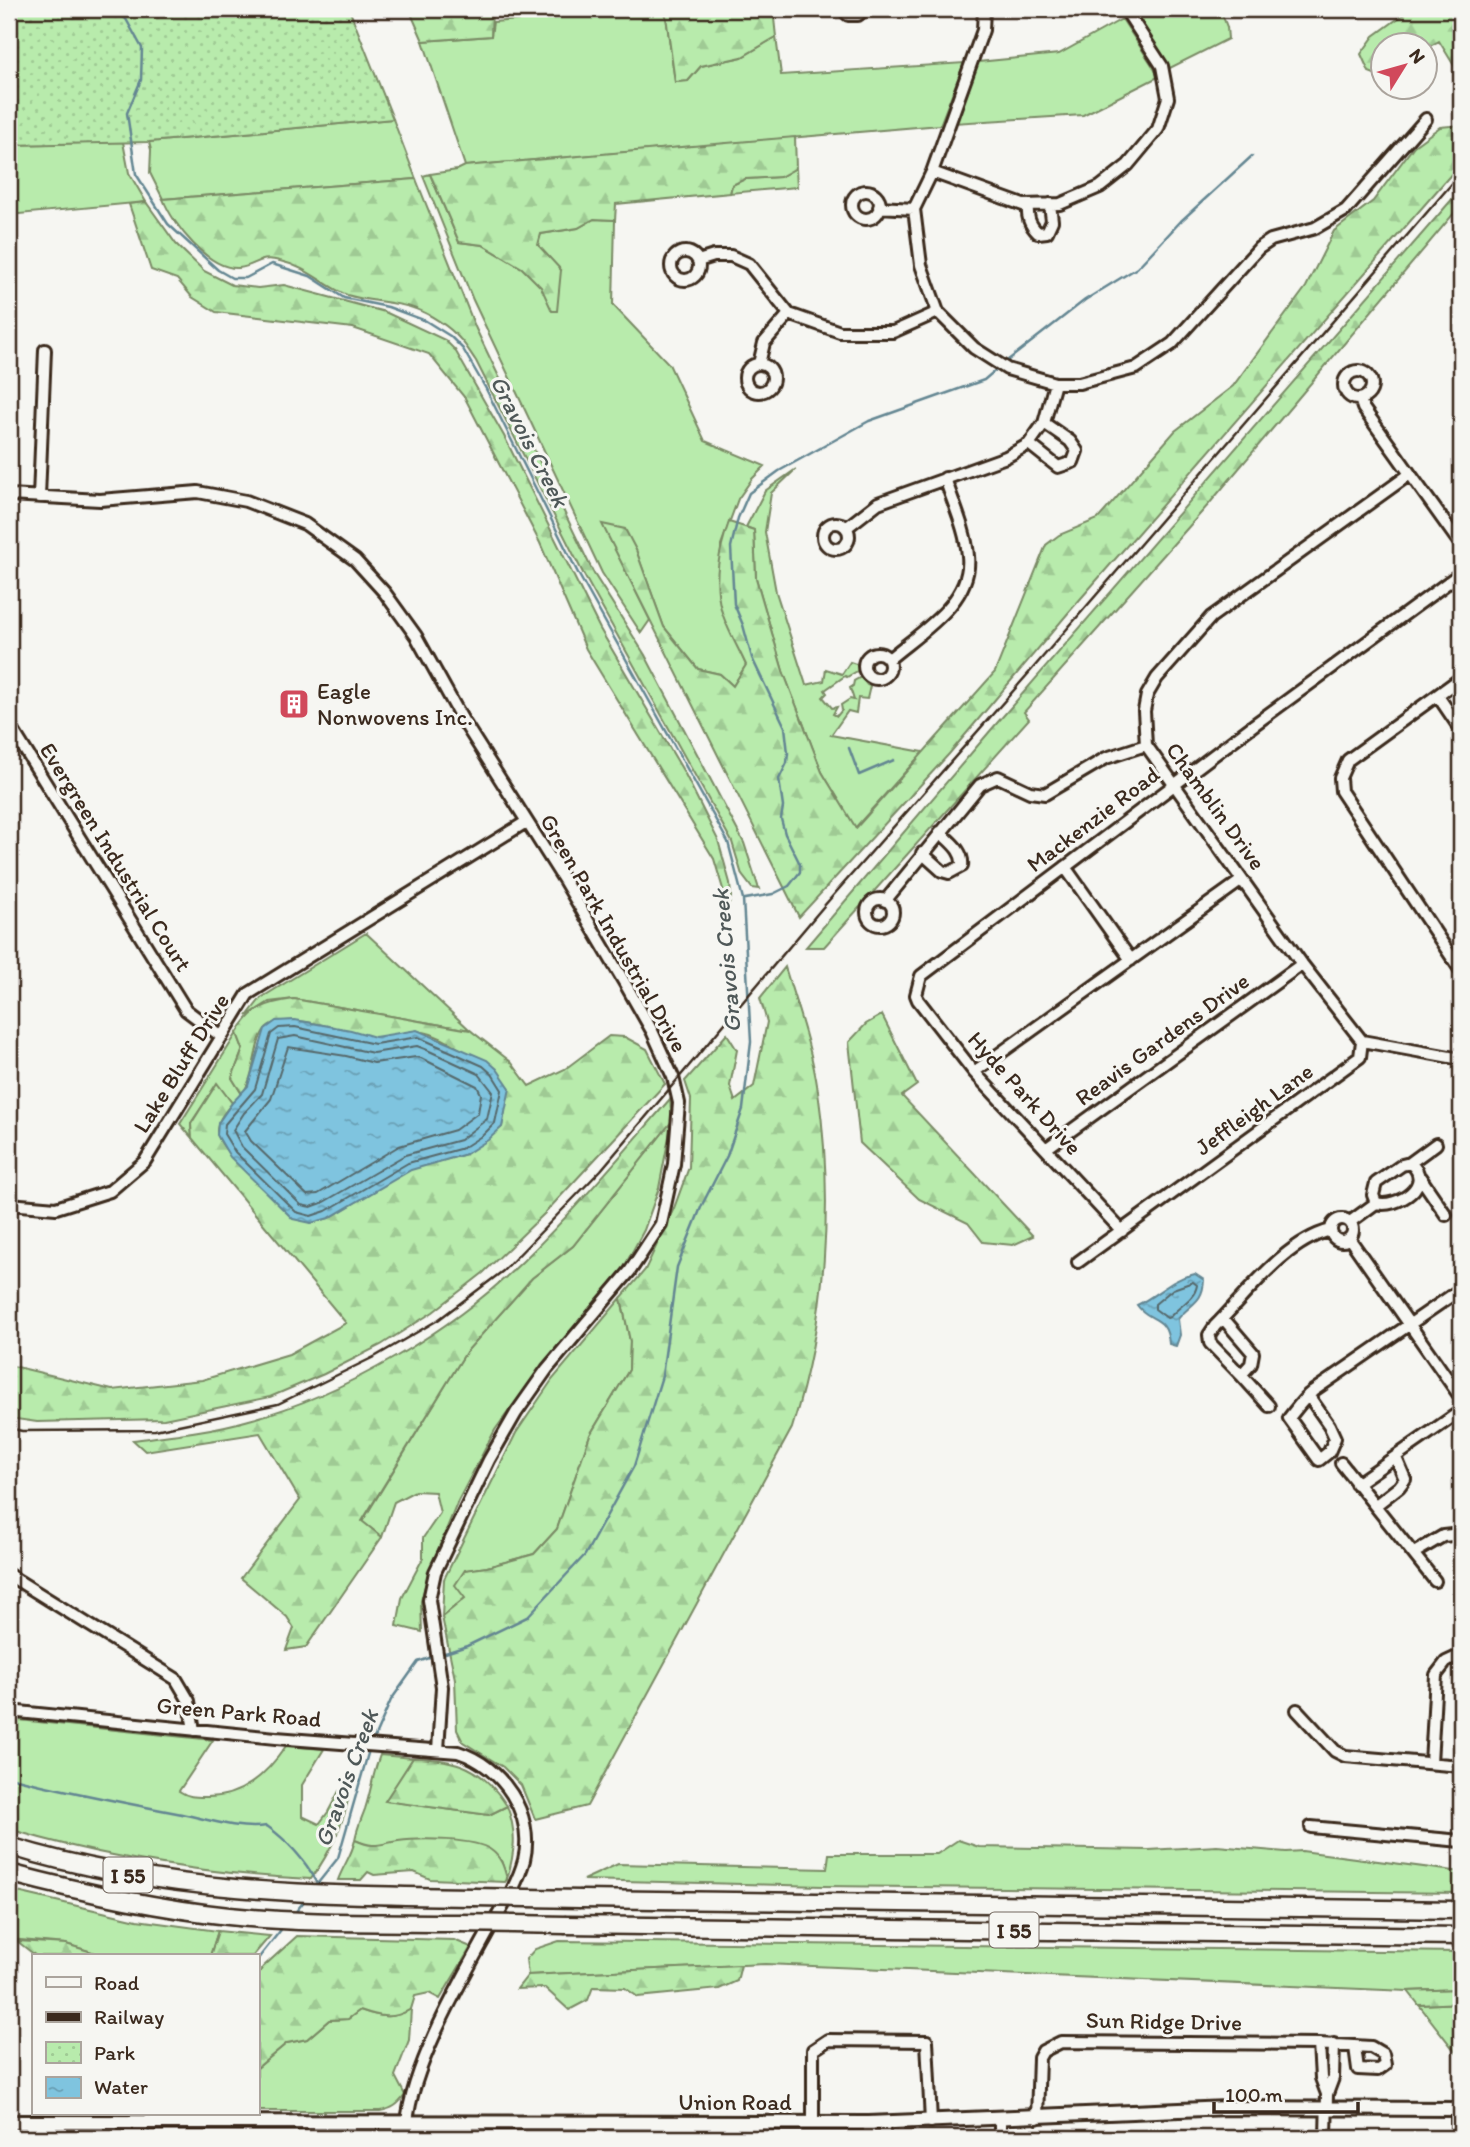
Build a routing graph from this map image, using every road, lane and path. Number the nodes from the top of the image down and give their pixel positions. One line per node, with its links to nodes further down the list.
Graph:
1 (843, 9): 2 (street)
2 (864, 9)
3 (984, 9): 6 (street)
4 (1125, 9): 8 (street)
5 (1426, 118): 16 (street)
6 (932, 172): 7 (street); 10 (street)
7 (1028, 205): 8 (street); 8 (street)
8 (1050, 205)
9 (879, 207): 10 (street)
10 (914, 209): 12 (street)
11 (698, 261): 13 (street)
12 (938, 312): 13 (street); 16 (street)
13 (789, 314): 15 (street)
14 (45, 350): 23 (street)
15 (759, 364)
16 (1055, 383): 18 (street)
17 (1360, 399): 20 (street)
18 (1045, 424): 19 (street); 19 (street)
19 (1029, 444): 21 (street)
20 (1410, 474): 25 (street); 32 (street, Chamblin Drive)
21 (945, 478): 24 (street); 27 (street)
22 (9, 495): 23 (street, Green Park Industrial Drive)
23 (39, 497): 34 (street, Green Park Industrial Drive)
24 (846, 528)
25 (1461, 545)
26 (1461, 573): 33 (street, Mackenzie Road)
27 (889, 659)
28 (1461, 678): 29 (street)
29 (1438, 696): 31 (street); 42 (street)
30 (9, 724): 44 (street, Evergreen Industrial Court)
31 (1461, 730)
32 (1146, 745): 33 (street, Chamblin Drive); 35 (street)
33 (1174, 785): 37 (street, Mackenzie Road); 38 (street, Chamblin Drive)
34 (526, 822): 44 (street, Lake Bluff Drive); 80 (street, Green Park Industrial Drive)
35 (940, 832): 36 (street); 36 (street)
36 (922, 853): 39 (street)
37 (1065, 867): 40 (street); 43 (street, Mackenzie Road)
38 (1242, 880): 40 (street); 41 (street, Chamblin Drive)
39 (885, 901)
40 (1131, 960): 47 (street)
41 (1303, 964): 45 (street, Chamblin Drive); 49 (street, Reavis Gardens Drive)
42 (1461, 971)
43 (921, 976): 47 (street, Hyde Park Drive)
44 (222, 1037): 53 (street, Lake Bluff Drive)
45 (1362, 1041): 46 (street); 57 (street, Jeffleigh Lane)
46 (1461, 1059)
47 (974, 1072): 49 (street, Hyde Park Drive)
48 (1436, 1144): 50 (street)
49 (1047, 1148): 57 (street, Hyde Park Drive)
50 (1410, 1163): 51 (street); 52 (street)
51 (1420, 1177): 52 (street); 54 (street)
52 (1376, 1203): 55 (street)
53 (9, 1204)
54 (1446, 1215)
55 (1350, 1222): 56 (street); 58 (street)
56 (1331, 1230): 58 (street); 61 (street)
57 (1122, 1231): 59 (street, Jeffleigh Lane)
58 (1349, 1238): 62 (street)
59 (1078, 1262)
60 (1460, 1292): 62 (street)
61 (1223, 1318): 63 (street); 63 (street)
62 (1409, 1323): 64 (street); 65 (street)
63 (1241, 1376): 66 (street)
64 (1308, 1395): 64 (street)
65 (1461, 1398)
66 (1269, 1406)
67 (1461, 1412): 68 (street)
68 (1396, 1458): 70 (street); 71 (street)
69 (1341, 1463): 70 (street)
70 (1356, 1484): 71 (street)
71 (1376, 1505): 73 (street)
72 (1461, 1534): 73 (street)
73 (1414, 1553): 75 (street)
74 (9, 1575): 79 (street)
75 (1435, 1581)
76 (1461, 1655): 81 (street)
77 (1297, 1710): 81 (street)
78 (9, 1711): 79 (street, Green Park Road)
79 (194, 1730): 80 (street, Green Park Road)
80 (438, 1750): 99 (street, Green Park Road)
81 (1431, 1763): 82 (street)
82 (1461, 1766)
83 (1311, 1827): 84 (street)
84 (1461, 1841)
85 (9, 1846): 87 (highway, I 55, bridge)
86 (9, 1873): 88 (highway, I 55, bridge)
87 (1461, 1910)
88 (1461, 1936)
89 (1319, 2044): 90 (street, Sun Ridge Drive); 92 (street); 94 (street, Sun Ridge Drive)
90 (1334, 2045): 91 (street, Sun Ridge Drive); 92 (street)
91 (1355, 2047)
92 (1326, 2100): 93 (main road, Union Road); 94 (main road, Union Road); 109 (street)
93 (1459, 2109): 110 (street)
94 (1037, 2118): 95 (main road, Union Road)
95 (999, 2119): 98 (main road, Union Road); 108 (street)
96 (9, 2122): 97 (main road, Union Road)
97 (40, 2122): 99 (main road, Union Road); 104 (street)
98 (931, 2122): 101 (street); 103 (main road, Union Road)
99 (407, 2123): 100 (main road, Union Road)
100 (582, 2123): 101 (main road, Union Road); 105 (street)
101 (813, 2123): 102 (main road, Union Road)
102 (869, 2123): 103 (main road, Union Road); 106 (street)
103 (884, 2123): 107 (street)
104 (41, 2138)
105 (582, 2138)
106 (869, 2138)
107 (884, 2138)
108 (1000, 2138)
109 (1326, 2138)
110 (1457, 2138)

